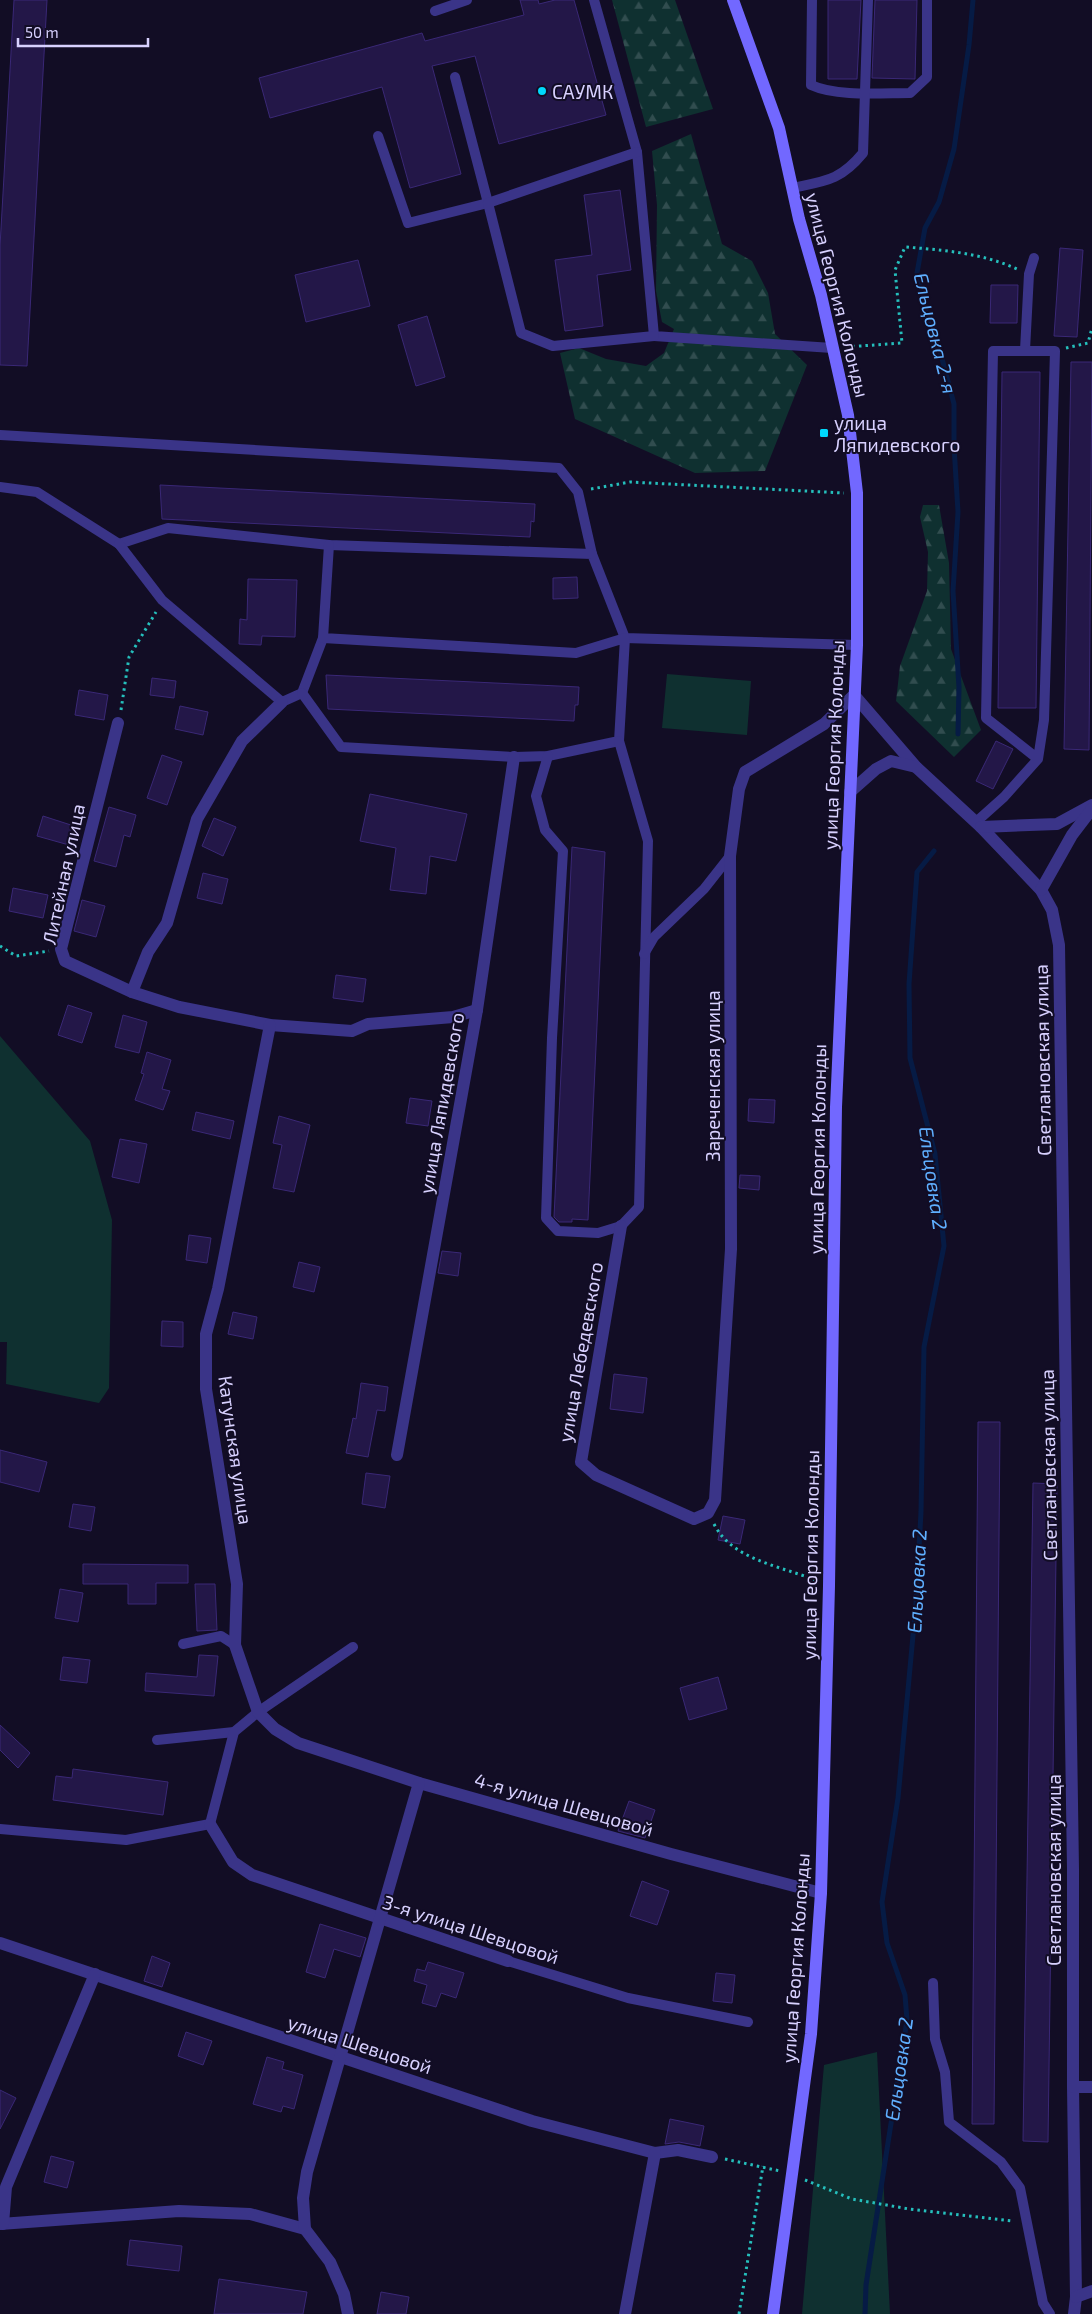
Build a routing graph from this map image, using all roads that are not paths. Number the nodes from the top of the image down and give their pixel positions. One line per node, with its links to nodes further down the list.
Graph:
1 (467, 0): 7 (lane)
2 (594, 0): 11 (lane)
3 (733, 0): 12 (main road, улица Георгия Колонды)
4 (812, 0): 9 (lane)
5 (868, 0): 9 (lane)
6 (927, 0): 9 (lane)
7 (435, 11)
8 (455, 77): 13 (lane)
9 (865, 93): 12 (lane)
10 (378, 136): 13 (lane)
11 (637, 152): 13 (lane); 15 (lane)
12 (792, 188): 16 (main road, улица Георгия Колонды)
13 (488, 203): 15 (lane)
14 (1034, 258): 17 (lane)
15 (654, 336): 16 (lane)
16 (832, 348): 25 (main road, улица Георгия Колонды)
17 (1025, 350): 33 (lane); 33 (lane)
18 (0, 435): 22 (lane)
19 (0, 487): 20 (lane)
20 (119, 544): 21 (lane); 28 (lane)
21 (329, 545): 22 (lane); 23 (lane)
22 (592, 554): 24 (lane)
23 (322, 638): 24 (lane); 26 (lane)
24 (626, 638): 25 (lane); 30 (lane)
25 (857, 645): 27 (main road, улица Георгия Колонды)
26 (302, 692): 28 (lane); 32 (lane)
27 (854, 695): 34 (street, Светлановская улица); 35 (main road, улица Георгия Колонды); 38 (street, Зареченская улица)
28 (282, 702): 41 (street)
29 (118, 723): 41 (street, Литейная улица)
30 (619, 741): 31 (lane); 40 (lane)
31 (548, 756): 32 (lane); 44 (lane)
32 (514, 757): 42 (street, улица Ляпидевского)
33 (1038, 759): 37 (lane)
34 (916, 767): 35 (street); 37 (street, Светлановская улица)
35 (850, 792): 57 (main road, улица Георгия Колонды)
36 (1092, 807): 37 (street); 39 (street)
37 (979, 824): 39 (street, Светлановская улица)
38 (730, 856): 40 (lane); 46 (street, Зареченская улица)
39 (1041, 890): 65 (street, Светлановская улица)
40 (644, 954): 44 (lane)
41 (132, 992): 43 (street, Литейная улица)
42 (477, 1010): 43 (street, Литейная улица); 45 (street, улица Ляпидевского)
43 (270, 1025): 48 (street, Катунская улица)
44 (621, 1226): 46 (street, улица Лебедевского)
45 (397, 1455)
46 (708, 1513)
47 (184, 1644): 48 (lane)
48 (235, 1645): 50 (street, Катунская улица)
49 (353, 1647): 50 (lane)
50 (258, 1712): 51 (lane); 53 (street, Катунская улица)
51 (234, 1732): 52 (lane); 55 (lane)
52 (157, 1740)
53 (298, 1743): 54 (street, 4-я улица Шевцовой)
54 (419, 1783): 57 (street, 4-я улица Шевцовой); 58 (street)
55 (210, 1824): 56 (lane); 58 (street, 3-я улица Шевцовой)
56 (0, 1829)
57 (821, 1893): 75 (main road, улица Георгия Колонды)
58 (380, 1919): 60 (street, 3-я улица Шевцовой); 64 (street)
59 (0, 1943): 61 (street, улица Шевцовой)
60 (508, 1961): 63 (lane, 3-я улица Шевцовой)
61 (95, 1974): 64 (street, улица Шевцовой); 69 (street)
62 (933, 1983): 76 (lane)
63 (748, 2022)
64 (340, 2057): 67 (street, улица Шевцовой); 70 (street)
65 (1073, 2086): 66 (street); 72 (street, Светлановская улица)
66 (1092, 2087)
67 (655, 2153): 68 (street, улица Шевцовой); 74 (street)
68 (712, 2156)
69 (1, 2224): 70 (street)
70 (305, 2229): 73 (street)
71 (1092, 2291): 72 (street)
72 (1076, 2297): 77 (street, Светлановская улица)
73 (348, 2314)
74 (625, 2314)
75 (773, 2314)
76 (1050, 2314)
77 (1074, 2314)

